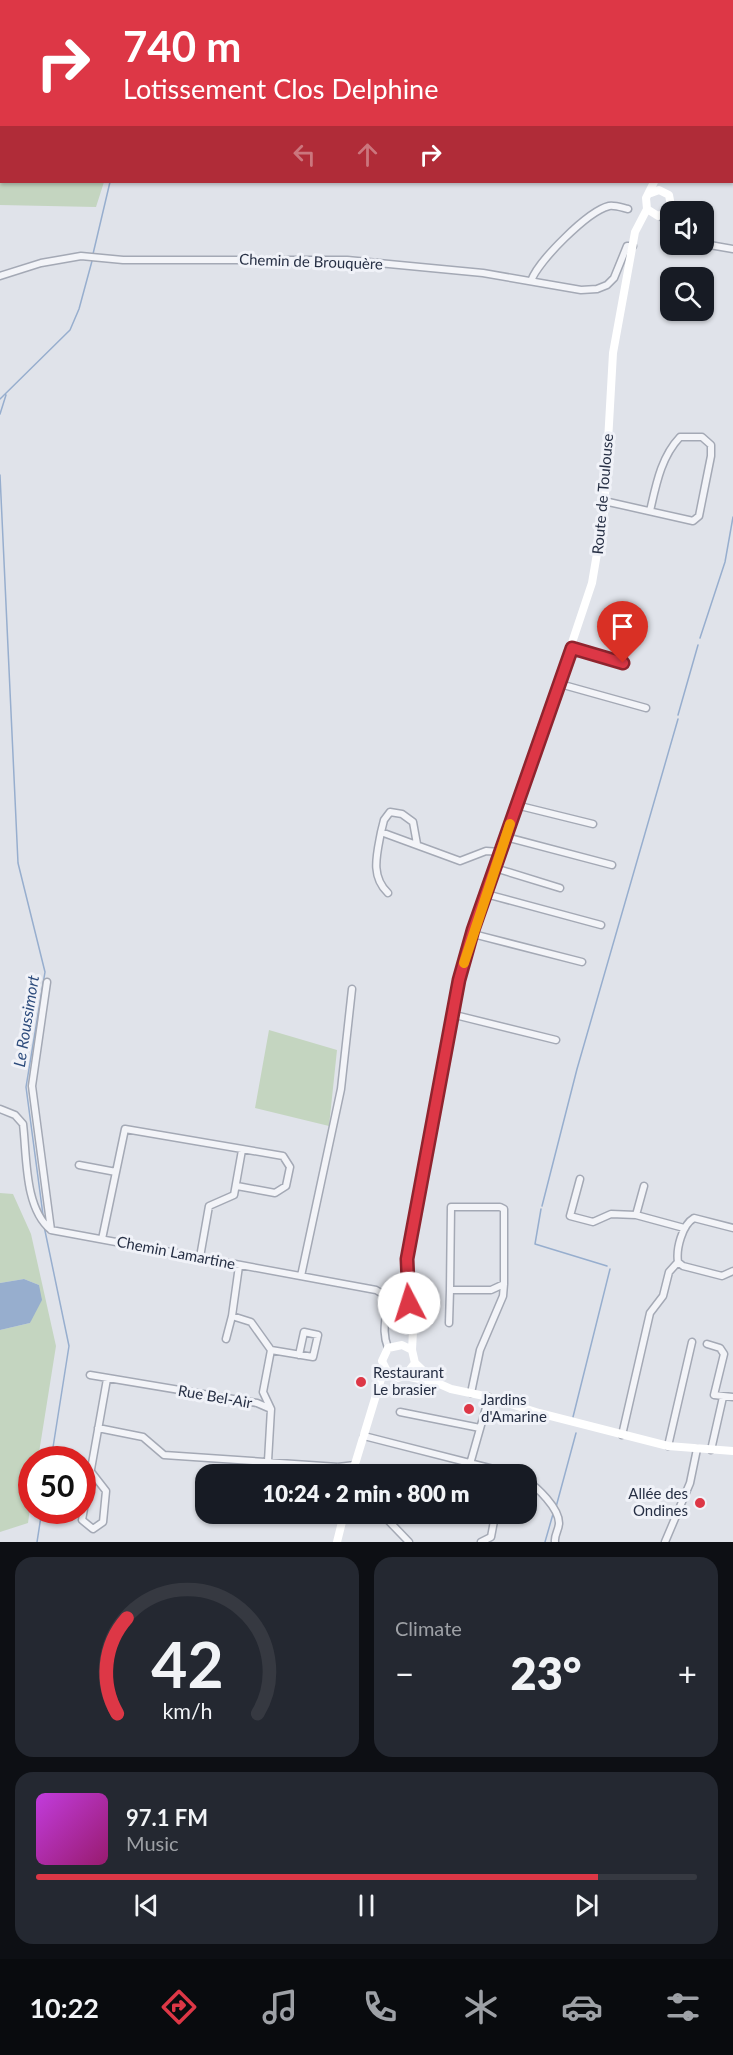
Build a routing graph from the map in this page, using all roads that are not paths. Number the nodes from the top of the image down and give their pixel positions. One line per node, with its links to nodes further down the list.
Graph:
1 (654, 183): 4 (main road)
2 (660, 183): 3 (main road)
3 (663, 191): 4 (main road); 5 (main road)
4 (651, 193): 7 (main road)
5 (671, 201)
6 (628, 209): 13 (street)
7 (647, 209): 8 (main road); 9 (main road, Route de Toulouse)
8 (658, 215): 9 (main road, Route de Toulouse)
9 (633, 246): 13 (street, Chemin de Brouquère); 14 (main road, Route de Toulouse)
10 (714, 246): 11 (street)
11 (733, 249)
12 (0, 276): 13 (street, Chemin de Brouquère)
13 (531, 281)
14 (604, 501): 15 (street); 16 (main road, Route de Toulouse)
15 (650, 511): 15 (street)
16 (572, 648): 17 (street); 18 (main road, Route de Toulouse)
17 (623, 663)
18 (560, 684): 19 (street); 20 (main road, Route de Toulouse)
19 (646, 708)
20 (516, 805): 21 (street); 23 (main road, Route de Toulouse)
21 (592, 824)
22 (381, 832): 24 (street); 24 (street); 29 (street)
23 (506, 837): 25 (main road, Route de Toulouse); 26 (street)
24 (417, 843): 25 (street)
25 (501, 852): 27 (main road, Route de Toulouse)
26 (612, 865)
27 (495, 868): 28 (street); 30 (main road, Route de Toulouse)
28 (560, 888)
29 (388, 893)
30 (486, 894): 31 (street); 32 (main road, Route de Toulouse)
31 (601, 925)
32 (472, 934): 33 (street); 36 (main road, Route de Toulouse)
33 (582, 962)
34 (47, 982): 48 (street)
35 (352, 989): 54 (street)
36 (451, 1014): 37 (street); 61 (main road, Route de Toulouse)
37 (556, 1040)
38 (0, 1109): 48 (street, Chemin Lamartine)
39 (242, 1150): 41 (street); 43 (street); 43 (street)
40 (79, 1164): 41 (street)
41 (116, 1172): 49 (street)
42 (580, 1179): 45 (street)
43 (237, 1186): 50 (street)
44 (644, 1186): 45 (street)
45 (636, 1215): 46 (street)
46 (684, 1228): 47 (street); 51 (street)
47 (733, 1228)
48 (51, 1230): 49 (street, Chemin Lamartine)
49 (102, 1239): 50 (street, Chemin Lamartine)
50 (200, 1257): 52 (street, Chemin Lamartine)
51 (678, 1262): 53 (street); 86 (street)
52 (239, 1266): 54 (street, Chemin Lamartine); 59 (street)
53 (733, 1271)
54 (302, 1276): 66 (street, Chemin Lamartine)
55 (504, 1284): 56 (street); 57 (street); 58 (street)
56 (450, 1290): 57 (street); 60 (street)
57 (491, 1290): 58 (street)
58 (500, 1303): 78 (street)
59 (232, 1316): 62 (street); 67 (street)
60 (449, 1323)
61 (412, 1328): 65 (main road); 68 (main road, Route de Toulouse)
62 (226, 1339)
63 (692, 1342): 89 (street)
64 (707, 1344): 80 (street)
65 (402, 1345): 66 (main road); 68 (main road)
66 (388, 1348): 71 (main road)
67 (271, 1350): 69 (street); 82 (street)
68 (412, 1350): 70 (main road)
69 (299, 1354)
70 (415, 1363): 74 (main road); 76 (main road)
71 (384, 1369): 73 (main road); 77 (main road)
72 (90, 1376): 75 (street, Rue Bel-Air)
73 (393, 1376): 74 (main road); 77 (main road)
74 (405, 1376): 76 (main road)
75 (107, 1378): 82 (street, Rue Bel-Air); 84 (street)
76 (435, 1382): 78 (main road)
77 (377, 1393): 87 (main road)
78 (471, 1393): 79 (main road)
79 (489, 1396): 85 (street); 86 (main road)
80 (723, 1397): 81 (street); 91 (street)
81 (733, 1397)
82 (271, 1409): 93 (street, Rue Bel-Air)
83 (400, 1412): 85 (street)
84 (98, 1428): 88 (street); 93 (street)
85 (480, 1428): 96 (street)
86 (622, 1435): 89 (main road)
87 (364, 1436): 95 (main road); 96 (street)
88 (96, 1446)
89 (668, 1446): 90 (main road)
90 (697, 1449): 91 (main road); 106 (street)
91 (711, 1450): 92 (main road)
92 (733, 1452)
93 (268, 1461): 94 (street)
94 (303, 1464)
95 (355, 1464)
96 (470, 1464)
97 (92, 1473): 97 (street)
98 (537, 1487): 105 (street)
99 (342, 1524): 102 (main road)
100 (391, 1524): 103 (street)
101 (493, 1524): 104 (street)
102 (337, 1542)
103 (409, 1542)
104 (481, 1542)
105 (555, 1542)
106 (665, 1542)

